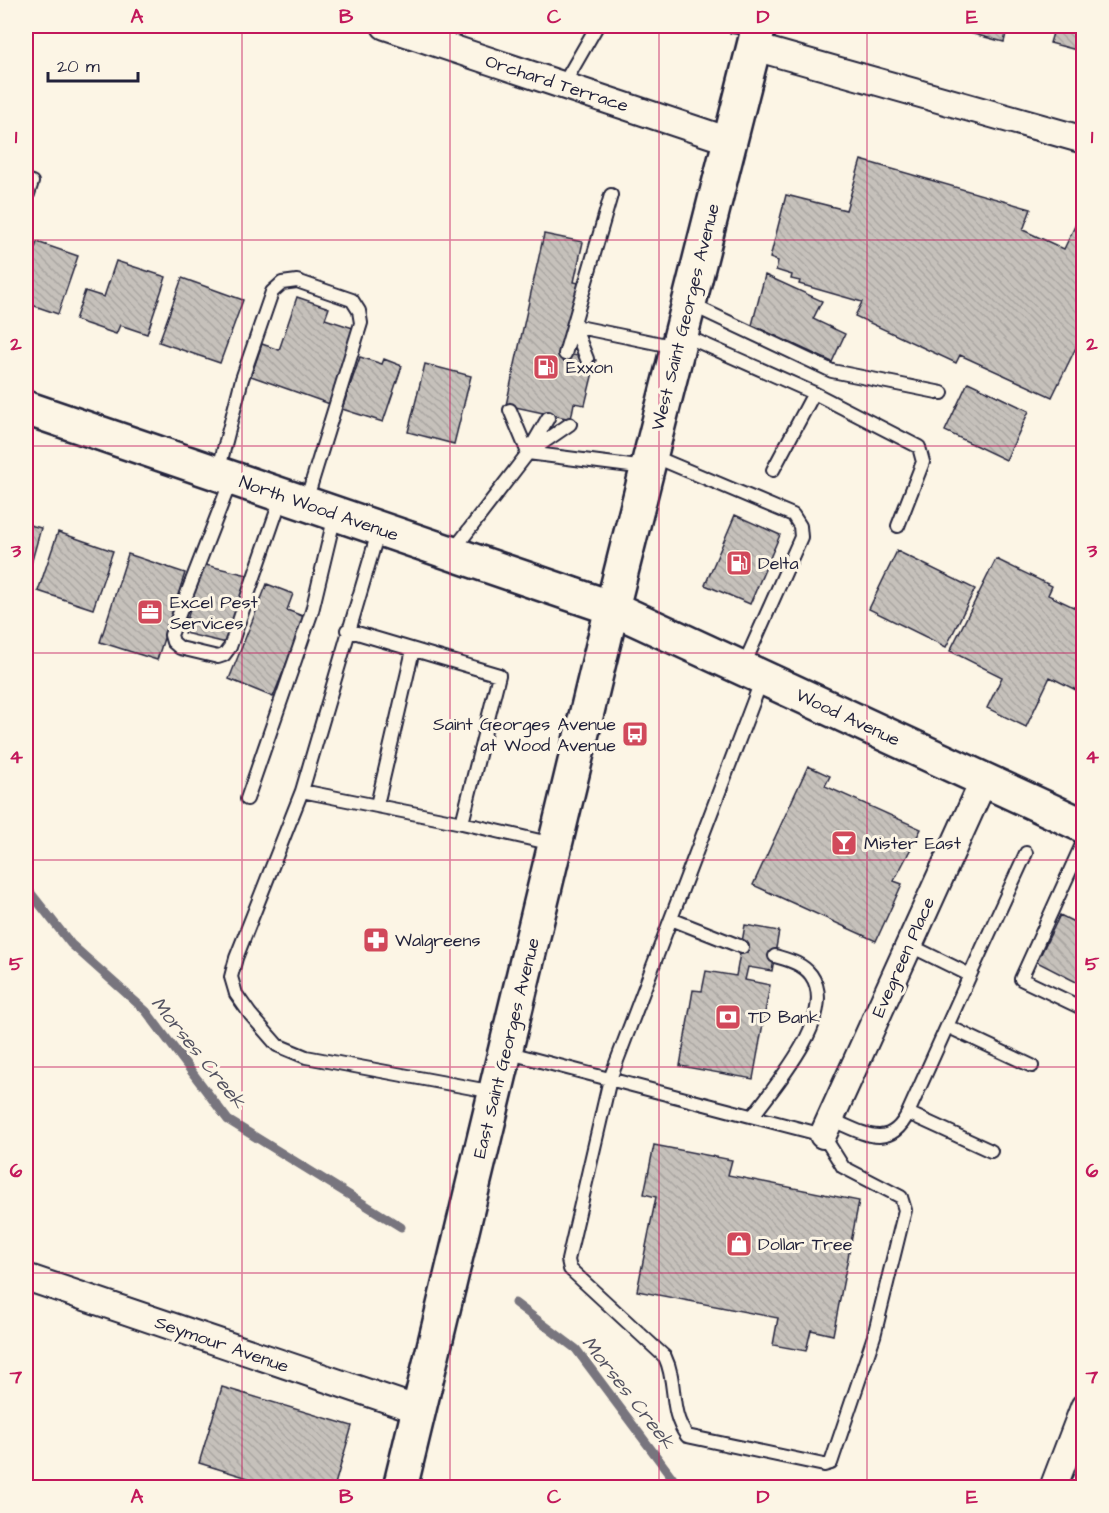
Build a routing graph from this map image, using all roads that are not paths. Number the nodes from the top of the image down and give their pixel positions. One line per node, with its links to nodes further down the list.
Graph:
1 (385, 26): 4 (street, Orchard Terrace)
2 (597, 26): 4 (lane)
3 (751, 32): 5 (street); 6 (main road, West Saint Georges Avenue)
4 (563, 85): 6 (street, Orchard Terrace)
5 (1083, 140)
6 (730, 141): 11 (main road, West Saint Georges Avenue)
7 (26, 180): 9 (lane)
8 (611, 195): 10 (lane)
9 (26, 200)
10 (572, 327): 11 (lane); 12 (lane); 13 (lane)
11 (682, 328): 14 (lane); 15 (lane); 21 (main road, West Saint Georges Avenue)
12 (565, 354)
13 (587, 359)
14 (814, 393): 22 (lane); 26 (lane)
15 (942, 393)
16 (26, 408): 23 (main road, North Wood Avenue)
17 (510, 410): 20 (lane)
18 (548, 418): 20 (lane)
19 (570, 424): 20 (lane)
20 (528, 453): 21 (lane); 28 (lane)
21 (649, 462): 29 (main road, West Saint Georges Avenue); 32 (lane)
22 (773, 470)
23 (225, 476): 24 (main road, North Wood Avenue); 24 (lane); 24 (lane)
24 (294, 499): 25 (main road, North Wood Avenue)
25 (336, 514): 27 (main road, North Wood Avenue); 35 (lane)
26 (898, 526)
27 (379, 528): 28 (main road, North Wood Avenue); 30 (lane)
28 (451, 553): 29 (main road, North Wood Avenue)
29 (612, 608): 32 (main road, Wood Avenue); 40 (main road, East Saint Georges Avenue)
30 (347, 630): 31 (lane); 34 (lane)
31 (413, 650): 36 (lane); 37 (lane)
32 (753, 673): 33 (main road, Wood Avenue); 42 (lane)
33 (984, 780): 38 (main road, Wood Avenue); 43 (street, Evegreen Place)
34 (302, 791): 36 (lane); 52 (lane)
35 (248, 799)
36 (377, 805): 37 (lane)
37 (462, 823): 40 (lane)
38 (1083, 826)
39 (1083, 840): 47 (lane)
40 (555, 845): 49 (main road, East Saint Georges Avenue)
41 (1026, 853): 46 (lane)
42 (670, 919): 44 (lane); 51 (lane)
43 (909, 945): 46 (lane); 55 (street, Evegreen Place)
44 (742, 947)
45 (775, 956): 54 (lane)
46 (970, 975): 48 (lane)
47 (1083, 1008)
48 (947, 1026): 50 (lane); 53 (lane)
49 (505, 1052): 51 (lane); 52 (main road, East Saint Georges Avenue)
50 (1032, 1066)
51 (610, 1079): 54 (lane); 55 (lane)
52 (495, 1093): 59 (main road, East Saint Georges Avenue)
53 (908, 1113): 55 (lane); 56 (lane)
54 (753, 1116): 55 (lane)
55 (827, 1126)
56 (991, 1151)
57 (26, 1277): 59 (street, Seymour Avenue)
58 (1083, 1407): 61 (street)
59 (419, 1410): 60 (main road, East Saint Georges Avenue)
60 (400, 1488)
61 (1053, 1488)

